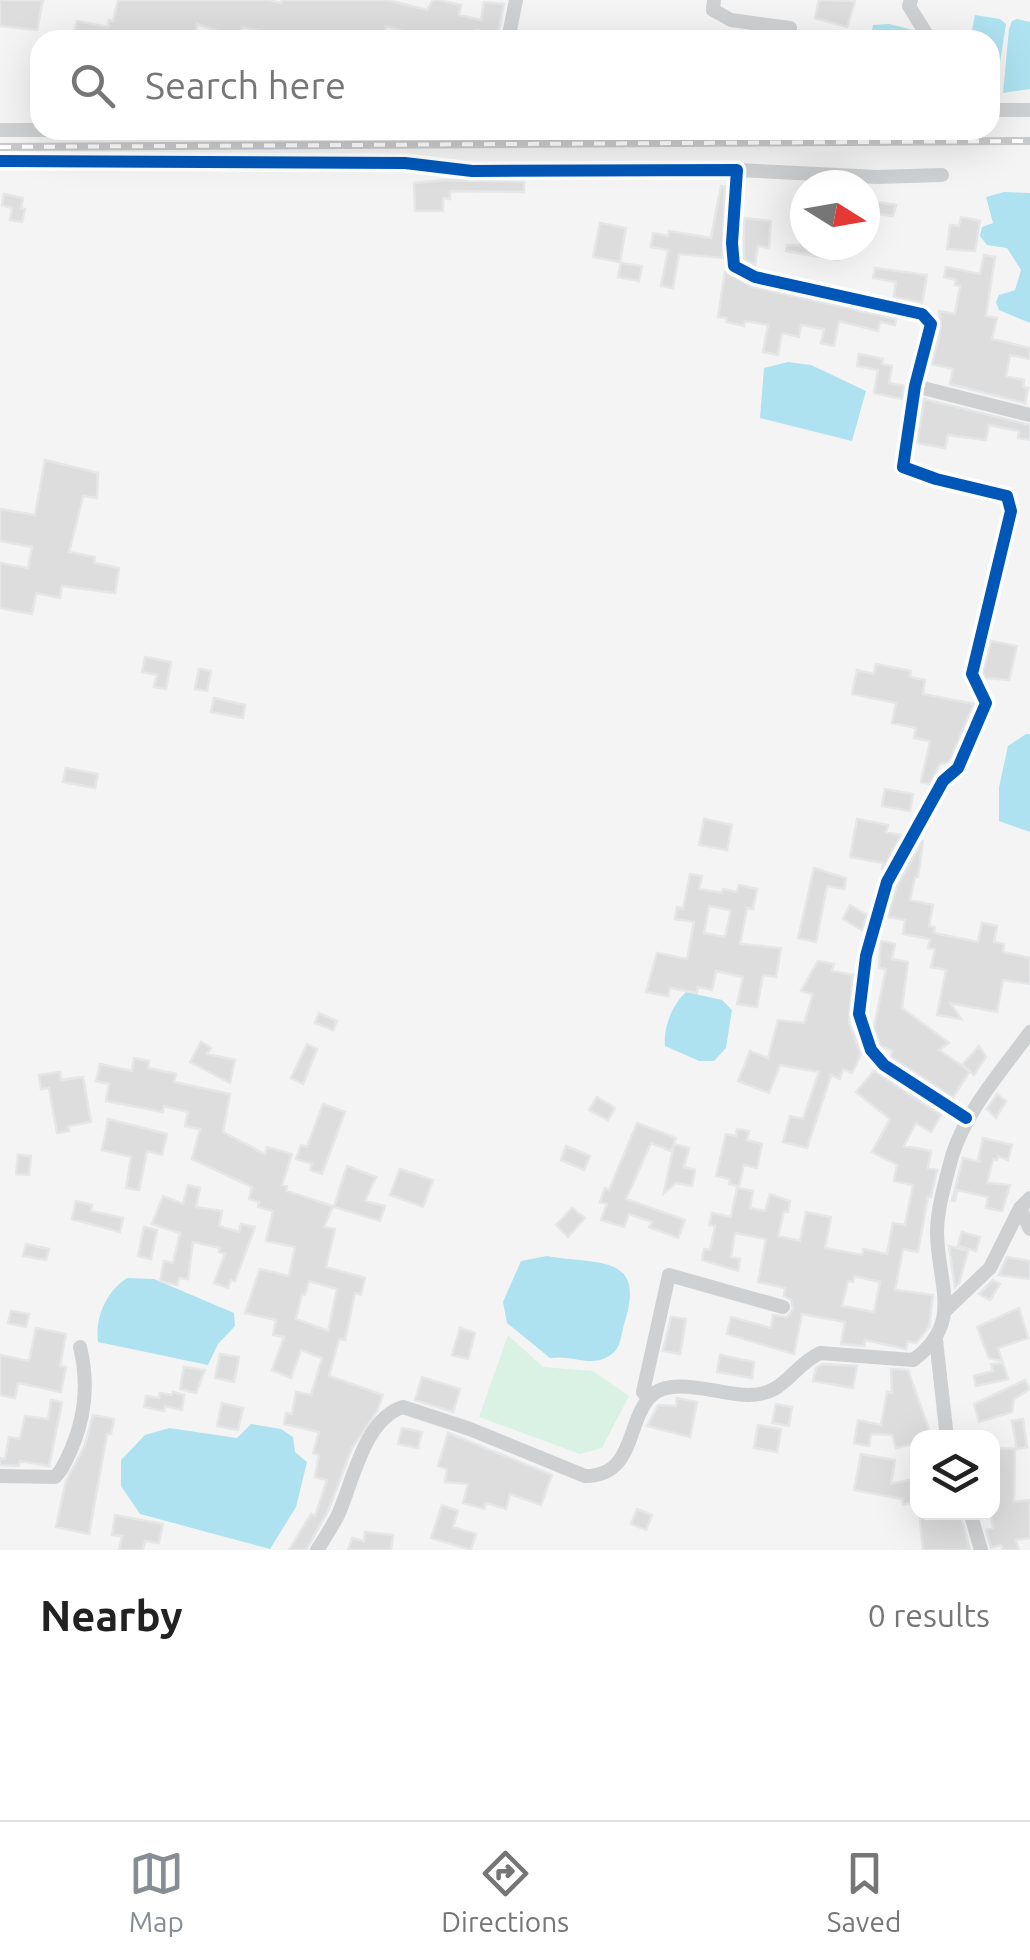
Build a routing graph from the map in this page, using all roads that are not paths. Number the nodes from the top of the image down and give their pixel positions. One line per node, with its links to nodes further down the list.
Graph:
1 (516, 0): 4 (street)
2 (714, 0): 5 (street)
3 (912, 0): 6 (street)
4 (510, 30)
5 (790, 30)
6 (924, 30)
7 (1000, 110): 8 (street)
8 (1030, 110)
9 (0, 130): 10 (street)
10 (30, 130)
11 (0, 161): 12 (street)
12 (737, 170): 13 (street); 14 (street)
13 (942, 176)
14 (915, 386): 15 (street); 17 (street)
15 (1030, 416)
16 (1030, 1032): 17 (street)
17 (966, 1118): 21 (street)
18 (1025, 1203): 19 (street); 21 (street)
19 (1030, 1229)
20 (783, 1307): 24 (street)
21 (946, 1310): 22 (street)
22 (936, 1340): 24 (street); 25 (street)
23 (80, 1348): 26 (street)
24 (648, 1398): 28 (street)
25 (946, 1430)
26 (0, 1476)
27 (972, 1520): 29 (street)
28 (317, 1550)
29 (981, 1550)

